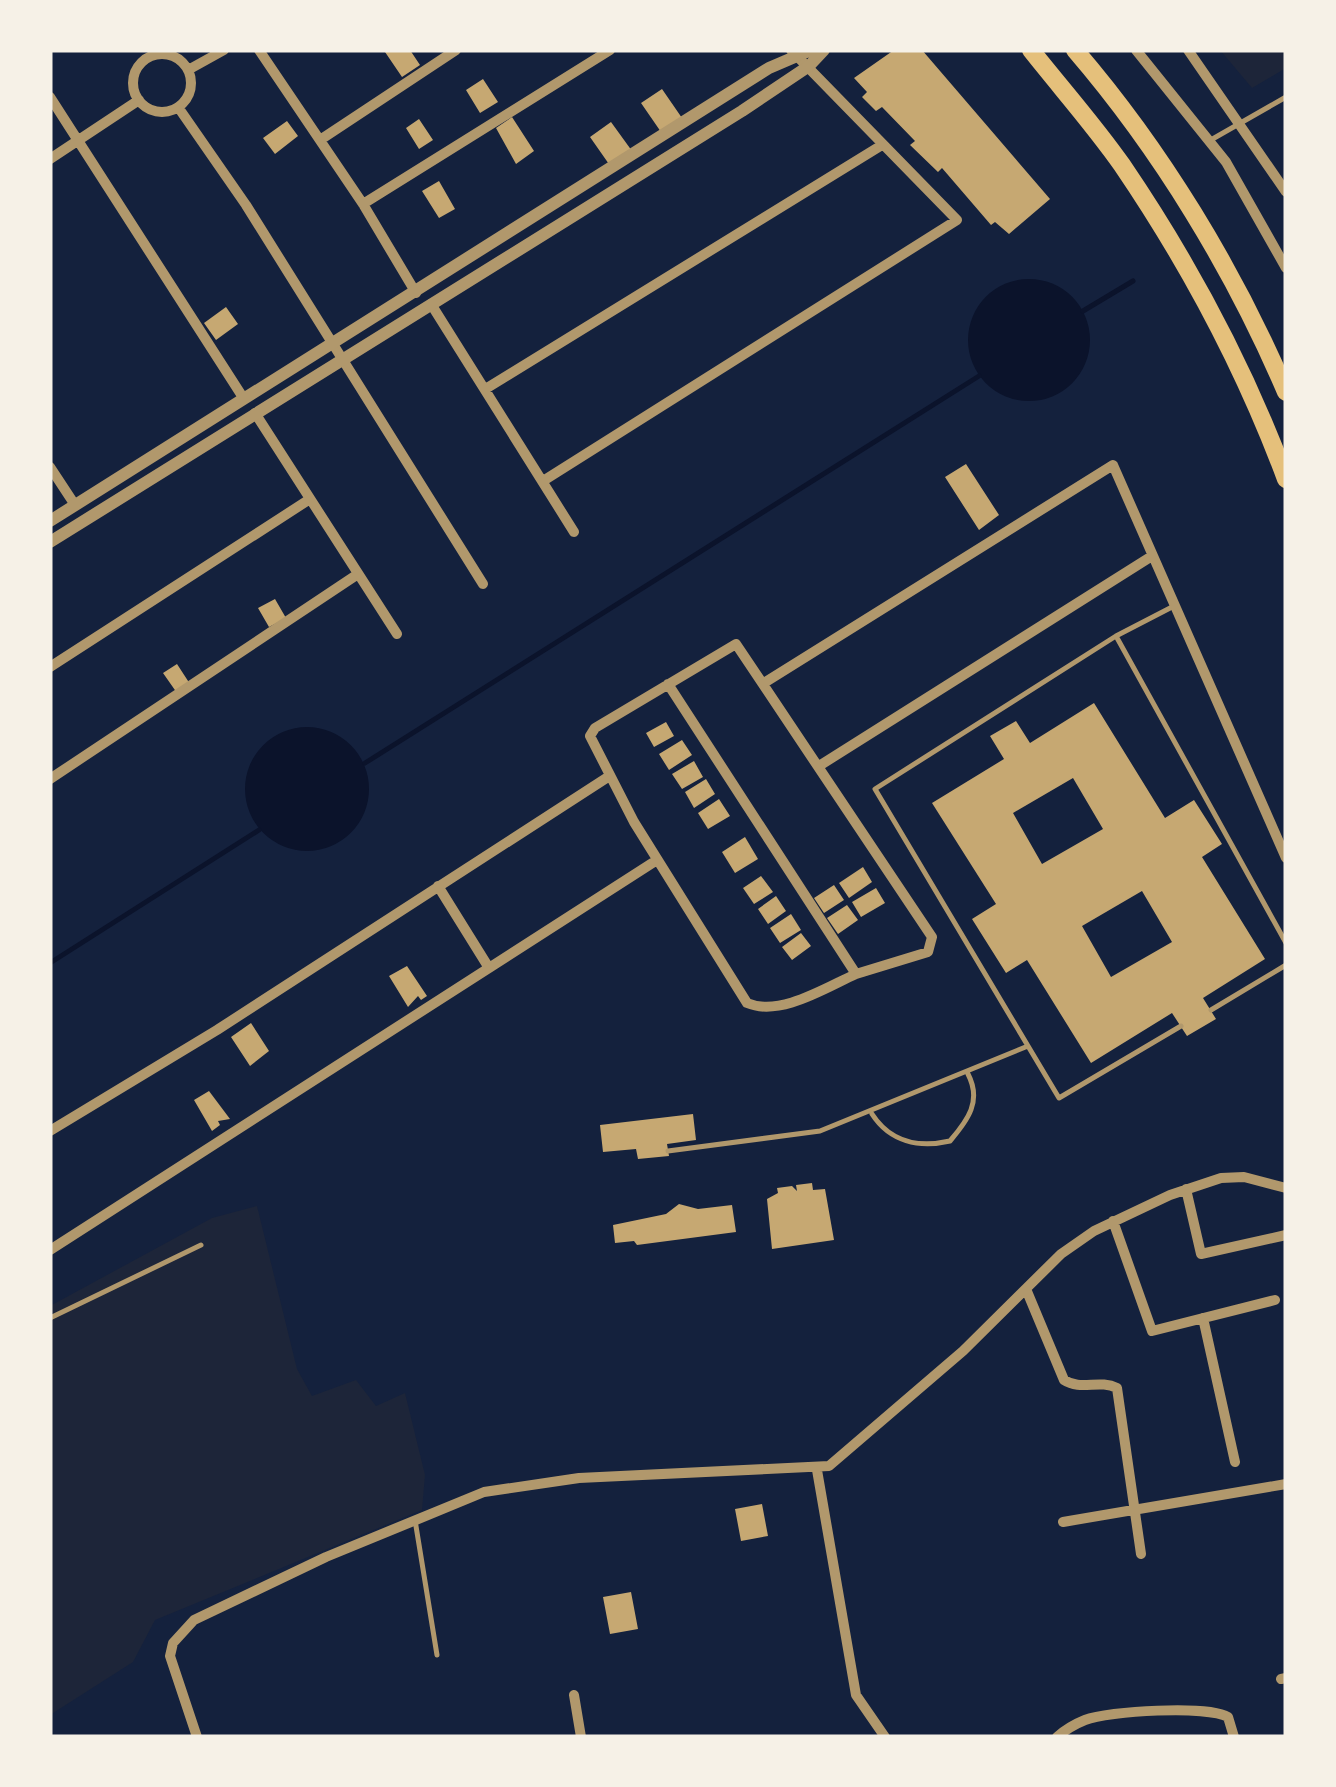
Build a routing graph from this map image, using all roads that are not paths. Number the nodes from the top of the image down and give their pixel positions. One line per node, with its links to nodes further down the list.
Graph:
1 (224, 50): 13 (street)
2 (259, 50): 19 (street)
3 (456, 50): 19 (street)
4 (610, 50): 25 (street)
5 (824, 50): 12 (street)
6 (1031, 50): 37 (highway)
7 (1075, 50): 33 (highway)
8 (1136, 50): 20 (street)
9 (1188, 50): 18 (street)
10 (800, 52): 12 (street); 28 (street)
11 (147, 54): 13 (street); 16 (street)
12 (809, 66): 22 (street); 29 (street)
13 (188, 70): 17 (street)
14 (50, 97): 21 (street)
15 (1286, 97): 18 (lane)
16 (138, 100): 17 (street); 21 (street)
17 (178, 107): 30 (street)
18 (1240, 120): 20 (lane); 24 (street)
19 (320, 140): 25 (street)
20 (1209, 141): 26 (street)
21 (78, 142): 23 (street); 34 (street)
22 (882, 145): 32 (street); 38 (street)
23 (50, 160)
24 (1286, 192)
25 (362, 204): 28 (street)
26 (1281, 247): 27 (street)
27 (1286, 268)
28 (416, 293): 30 (street)
29 (432, 304): 31 (street); 32 (street)
30 (333, 344): 31 (street); 34 (street)
31 (342, 358): 35 (street); 46 (street)
32 (487, 388): 38 (street)
33 (1286, 392)
34 (244, 400): 40 (street)
35 (254, 414): 39 (street); 43 (street)
36 (50, 466): 40 (street)
37 (1286, 479)
38 (543, 481): 42 (street)
39 (310, 500): 45 (street); 50 (street)
40 (75, 505): 41 (street)
41 (50, 521)
42 (574, 532)
43 (50, 542)
44 (1152, 556): 47 (street); 51 (street); 53 (street)
45 (358, 574): 48 (street); 55 (street)
46 (483, 584)
47 (1174, 606): 49 (lane); 56 (street)
48 (397, 634)
49 (1116, 636): 59 (lane); 65 (lane)
50 (50, 667)
51 (764, 683): 52 (street); 53 (street)
52 (668, 684): 54 (street); 62 (street)
53 (820, 766): 62 (street)
54 (608, 777): 57 (street); 58 (street)
55 (50, 780)
56 (1286, 858)
57 (657, 860): 61 (street); 62 (street)
58 (438, 886): 61 (street); 68 (street)
59 (1286, 943)
60 (1286, 965): 63 (lane)
61 (489, 968): 75 (street)
62 (856, 974)
63 (1210, 1010)
64 (1181, 1026): 65 (lane)
65 (1028, 1046): 66 (lane)
66 (968, 1074): 67 (lane); 67 (lane)
67 (872, 1114): 69 (lane)
68 (50, 1131)
69 (668, 1151)
70 (1286, 1188): 71 (street)
71 (1186, 1190): 72 (street); 73 (street)
72 (1114, 1222): 76 (street); 79 (street)
73 (1286, 1235)
74 (202, 1245): 78 (lane)
75 (50, 1250)
76 (1026, 1289): 81 (street); 83 (street)
77 (1275, 1300): 79 (street)
78 (50, 1318)
79 (1203, 1318): 80 (street)
80 (1234, 1462)
81 (817, 1470): 84 (street); 91 (street)
82 (1286, 1484): 83 (street)
83 (1134, 1510): 85 (street); 86 (street)
84 (414, 1520): 87 (lane); 89 (street)
85 (1062, 1522)
86 (1141, 1554)
87 (438, 1655)
88 (574, 1695): 90 (street)
89 (197, 1737)
90 (581, 1737)
91 (885, 1737)
92 (1057, 1737): 93 (street)
93 (1234, 1737)

